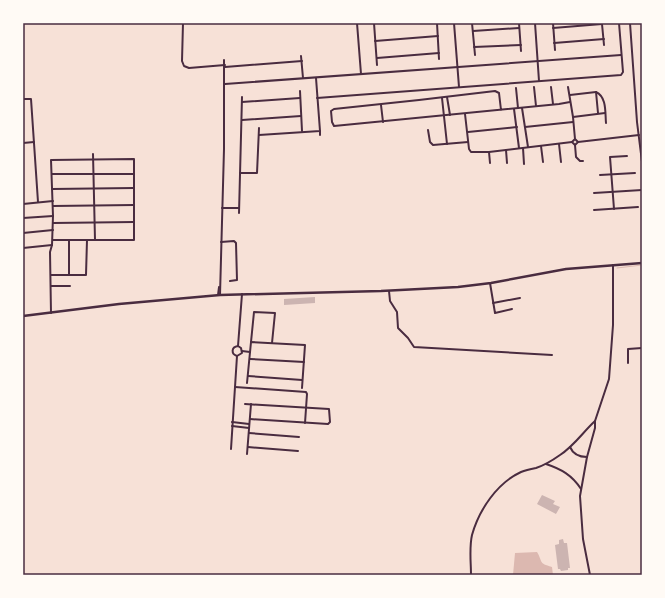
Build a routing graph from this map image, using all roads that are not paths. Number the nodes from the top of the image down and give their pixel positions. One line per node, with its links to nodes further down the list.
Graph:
1 (183, 23): 36 (street)
2 (357, 23): 3 (street); 38 (street)
3 (365, 23)
4 (374, 23): 19 (street)
5 (437, 23): 17 (street)
6 (454, 23): 37 (street)
7 (472, 23): 16 (street)
8 (519, 23): 14 (street)
9 (536, 23): 34 (street)
10 (553, 23): 15 (street)
11 (619, 23): 28 (street)
12 (630, 23): 86 (street)
13 (602, 24): 15 (street); 18 (street)
14 (519, 28): 16 (street); 21 (street)
15 (553, 28): 20 (street)
16 (473, 30): 23 (street)
17 (438, 36): 19 (street); 26 (street)
18 (604, 39): 20 (street); 22 (street)
19 (375, 41): 30 (street)
20 (554, 43): 24 (street)
21 (521, 45): 23 (street); 25 (street)
22 (604, 45)
23 (474, 48): 27 (street)
24 (555, 50)
25 (521, 51)
26 (439, 53): 30 (street); 31 (street)
27 (475, 54)
28 (621, 55): 34 (street); 41 (street)
29 (301, 56): 33 (street)
30 (377, 58): 35 (street)
31 (440, 59)
32 (224, 60): 36 (street)
33 (302, 61): 36 (street); 39 (street)
34 (539, 61): 37 (street); 41 (street)
35 (378, 65)
36 (225, 66): 42 (street)
37 (458, 68): 38 (street); 43 (street)
38 (361, 74): 40 (street)
39 (303, 78): 40 (street); 42 (street)
40 (316, 78): 54 (street)
41 (539, 81): 43 (street)
42 (225, 84): 132 (street)
43 (459, 86): 54 (street)
44 (534, 87): 61 (street)
45 (551, 87): 60 (street)
46 (568, 87): 50 (street)
47 (516, 88): 63 (street)
48 (300, 91): 53 (street)
49 (596, 92): 50 (street); 66 (street); 67 (street)
50 (570, 95): 58 (street)
51 (242, 97): 57 (street)
52 (447, 97): 55 (street); 65 (street); 69 (street)
53 (300, 98): 57 (street); 70 (street)
54 (317, 98): 80 (street)
55 (442, 98): 59 (street); 71 (street)
56 (23, 99): 88 (street)
57 (242, 102): 73 (street)
58 (570, 102): 60 (street); 72 (street)
59 (381, 104): 74 (street); 74 (street)
60 (553, 104): 61 (street)
61 (536, 106): 64 (street)
62 (514, 108): 63 (street); 65 (street); 79 (street)
63 (518, 108): 64 (street)
64 (522, 108): 77 (street)
65 (501, 110): 68 (street)
66 (598, 113): 67 (street); 72 (street)
67 (605, 113): 76 (street)
68 (465, 114): 69 (street); 83 (street)
69 (450, 115): 71 (street)
70 (301, 116): 73 (street); 82 (street)
71 (445, 116): 74 (street); 93 (street)
72 (573, 117): 75 (street)
73 (242, 120): 112 (street)
74 (382, 122)
75 (573, 122): 77 (street); 87 (street)
76 (606, 123)
77 (525, 127): 97 (street)
78 (259, 128): 84 (street)
79 (517, 128): 83 (street); 98 (street)
80 (320, 130): 82 (street); 85 (street)
81 (428, 130): 93 (street)
82 (302, 131): 84 (street)
83 (468, 132): 89 (street)
84 (259, 135): 112 (street)
85 (320, 135)
86 (639, 135): 91 (street); 108 (street)
87 (574, 139): 90 (street); 91 (street)
88 (34, 142): 92 (street); 126 (street)
89 (468, 142): 93 (street); 101 (street)
90 (572, 142): 94 (street); 95 (street)
91 (578, 142): 95 (street)
92 (23, 143)
93 (447, 144)
94 (559, 144): 96 (street); 107 (street)
95 (575, 145): 105 (street)
96 (541, 146): 97 (street); 106 (street)
97 (528, 147): 99 (street)
98 (519, 148): 99 (street); 100 (street)
99 (523, 148): 111 (street)
100 (506, 150): 101 (street); 110 (street)
101 (489, 152): 109 (street)
102 (93, 154): 104 (street)
103 (627, 156): 117 (street)
104 (93, 160): 114 (street); 115 (street); 116 (street)
105 (583, 161)
106 (543, 162)
107 (561, 162)
108 (642, 162)
109 (490, 163)
110 (507, 163)
111 (524, 164)
112 (240, 173): 133 (street)
113 (635, 173): 117 (street)
114 (52, 174): 115 (street); 121 (street)
115 (93, 174): 116 (street); 119 (street)
116 (134, 174): 120 (street)
117 (612, 174): 118 (street); 123 (street)
118 (600, 175)
119 (94, 188): 120 (street); 121 (street); 130 (street)
120 (134, 188): 128 (street)
121 (52, 189): 125 (street)
122 (642, 190): 123 (street)
123 (613, 192): 124 (street); 134 (street)
124 (594, 193)
125 (53, 201): 126 (street); 129 (street)
126 (38, 202): 127 (street)
127 (23, 204)
128 (134, 205): 130 (street); 140 (street)
129 (53, 206): 130 (street); 137 (street)
130 (94, 206): 139 (street)
131 (638, 207): 134 (street)
132 (222, 208): 133 (street); 148 (street)
133 (239, 208): 136 (street)
134 (614, 209): 135 (street)
135 (594, 210)
136 (239, 213)
137 (53, 216): 138 (street); 141 (street)
138 (23, 218)
139 (94, 222): 140 (street); 141 (street); 147 (street)
140 (134, 222): 147 (street)
141 (53, 223): 142 (street)
142 (53, 230): 143 (street); 144 (street)
143 (23, 233)
144 (53, 240): 145 (street); 149 (street)
145 (69, 240): 146 (street); 154 (street)
146 (87, 240): 147 (street); 154 (street)
147 (95, 240)
148 (221, 242): 155 (street); 161 (street)
149 (52, 245): 150 (street); 153 (street)
150 (23, 248)
151 (642, 263): 152 (street)
152 (613, 264): 156 (street); 187 (street)
153 (51, 275): 154 (street); 157 (street)
154 (69, 275)
155 (230, 281)
156 (490, 283): 159 (street); 163 (street)
157 (51, 286): 158 (street); 165 (street)
158 (70, 286)
159 (389, 290): 160 (street); 173 (street)
160 (242, 294): 161 (street); 169 (street)
161 (219, 295): 165 (street)
162 (520, 298): 163 (street)
163 (493, 303): 164 (street)
164 (512, 309)
165 (52, 312): 166 (street)
166 (23, 316)
167 (252, 342): 168 (street); 168 (street); 172 (street)
168 (272, 343): 176 (street)
169 (238, 346): 171 (street); 174 (street)
170 (642, 348): 177 (street)
171 (242, 351): 172 (street); 174 (street)
172 (250, 352): 175 (street)
173 (552, 355)
174 (237, 356): 181 (street)
175 (250, 359): 176 (street); 178 (street)
176 (304, 362): 179 (street)
177 (628, 363)
178 (248, 376): 179 (street); 180 (street)
179 (302, 380): 182 (street)
180 (247, 384)
181 (235, 387): 185 (street); 188 (street)
182 (302, 388)
183 (245, 404): 184 (street)
184 (251, 404): 185 (street); 186 (street)
185 (306, 408): 189 (street); 189 (street)
186 (250, 419): 189 (street); 190 (street)
187 (595, 421): 196 (street); 200 (street)
188 (232, 422): 190 (street); 191 (street)
189 (305, 423)
190 (250, 424): 192 (street)
191 (232, 426): 192 (street); 197 (street)
192 (249, 428): 193 (street)
193 (249, 433): 194 (street); 195 (street)
194 (299, 437)
195 (248, 447): 198 (street); 199 (street)
196 (570, 447): 200 (street); 201 (street)
197 (230, 449)
198 (298, 451)
199 (247, 454)
200 (587, 457): 202 (street)
201 (546, 464): 202 (street); 203 (street)
202 (581, 489): 204 (street)
203 (472, 575)
204 (590, 575)

